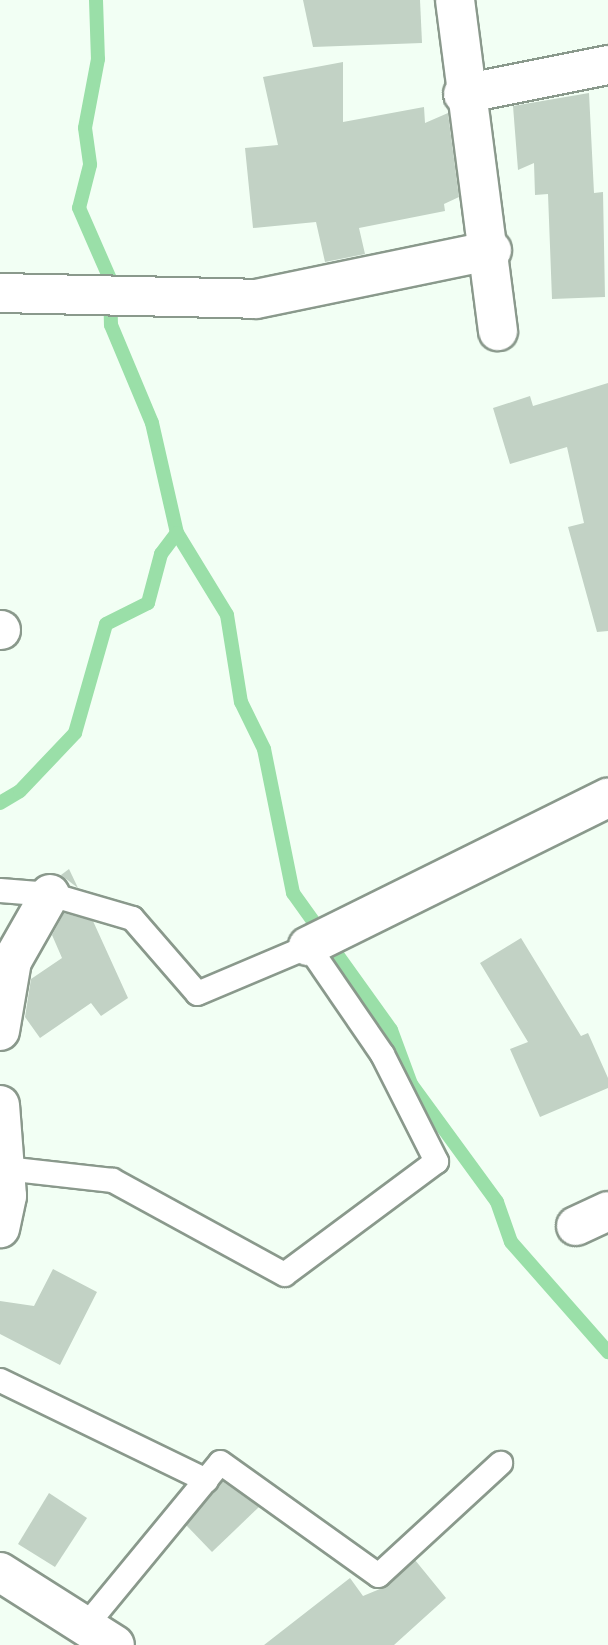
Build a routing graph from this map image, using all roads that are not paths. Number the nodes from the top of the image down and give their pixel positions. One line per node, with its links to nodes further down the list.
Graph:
1 (455, 0): 3 (street)
2 (608, 65): 3 (street)
3 (463, 94): 4 (street)
4 (492, 250): 5 (street); 6 (street)
5 (0, 293)
6 (498, 331)
7 (608, 798): 10 (street)
8 (0, 890): 9 (lane)
9 (50, 894): 10 (lane); 11 (street)
10 (319, 940): 13 (lane)
11 (0, 1031)
12 (0, 1105): 13 (street)
13 (5, 1168): 14 (street)
14 (0, 1228)
15 (0, 1380): 17 (lane)
16 (499, 1463): 17 (lane)
17 (206, 1480): 19 (lane)
18 (0, 1572): 19 (street)
19 (101, 1634)

